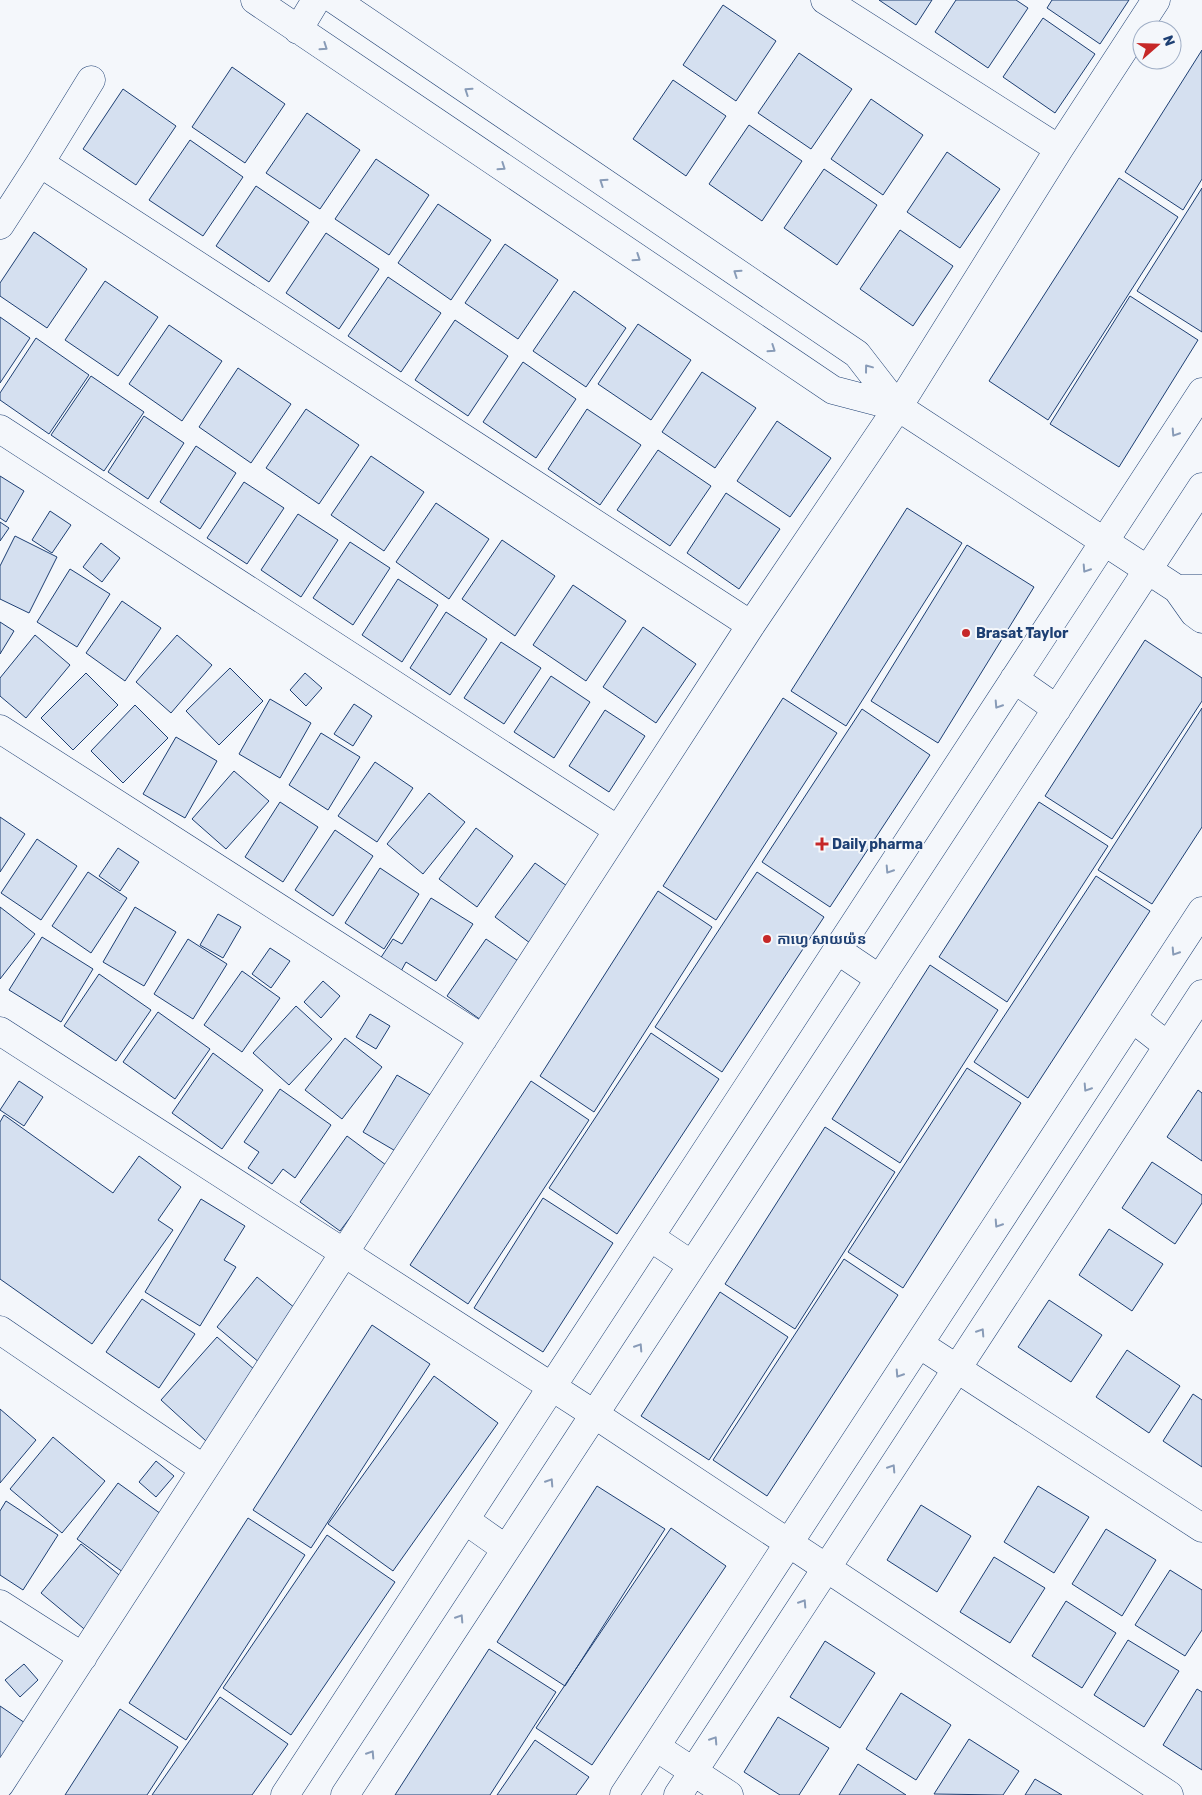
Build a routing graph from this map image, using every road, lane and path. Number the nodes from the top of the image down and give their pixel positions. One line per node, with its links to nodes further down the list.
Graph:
1 (255, 0): 6 (street)
2 (316, 0): 6 (street)
3 (335, 0): 8 (street, one-way to 3)
4 (825, 0): 10 (street)
5 (1156, 0): 10 (street)
6 (298, 30): 9 (street, one-way to 9)
7 (91, 80): 11 (street)
8 (500, 112): 9 (street); 14 (street, one-way to 8)
9 (476, 149): 14 (street, one-way to 14)
10 (1059, 149): 14 (street)
11 (40, 163): 12 (street); 21 (street)
12 (0, 225)
13 (1202, 392): 17 (street, one-way to 17)
14 (898, 407): 17 (street); 21 (street)
15 (0, 428): 25 (street)
16 (1202, 488): 18 (street)
17 (1104, 541): 18 (street); 22 (street, one-way to 22)
18 (1148, 570): 19 (street); 23 (street)
19 (1190, 589): 20 (street)
20 (1202, 619)
21 (751, 625): 25 (street)
22 (1014, 679): 23 (street); 27 (street, one-way to 27)
23 (1057, 709): 28 (street)
24 (0, 729): 32 (street)
25 (618, 830): 32 (street)
26 (1202, 911): 30 (street, one-way to 30)
27 (837, 950): 28 (street); 34 (street)
28 (880, 979): 36 (street)
29 (1202, 994): 33 (street)
30 (1132, 1018): 33 (street); 38 (street, one-way to 38)
31 (0, 1031): 35 (street)
32 (483, 1039): 35 (street)
33 (1168, 1046): 39 (street, one-way to 33)
34 (650, 1237): 36 (street); 40 (street)
35 (344, 1254): 40 (street); 42 (street)
36 (692, 1265): 41 (street, one-way to 36)
37 (0, 1330): 42 (street)
38 (919, 1344): 39 (street); 45 (street, one-way to 45)
39 (957, 1369): 44 (street); 47 (street, one-way to 39)
40 (552, 1387): 41 (street); 43 (street)
41 (594, 1414): 45 (street); 46 (street, one-way to 41)
42 (204, 1469): 49 (street)
43 (465, 1520): 46 (street); 53 (street)
44 (1202, 1528)
45 (788, 1544): 47 (street); 50 (street)
46 (506, 1549): 54 (street, one-way to 46)
47 (826, 1569): 51 (street, one-way to 47); 58 (street)
48 (0, 1604): 49 (street)
49 (82, 1657): 52 (street)
50 (656, 1747): 51 (street); 55 (street)
51 (693, 1772): 56 (street); 57 (street)
52 (0, 1784)
53 (295, 1791)
54 (344, 1795)
55 (624, 1795)
56 (678, 1795)
57 (729, 1795)
58 (1169, 1795)

